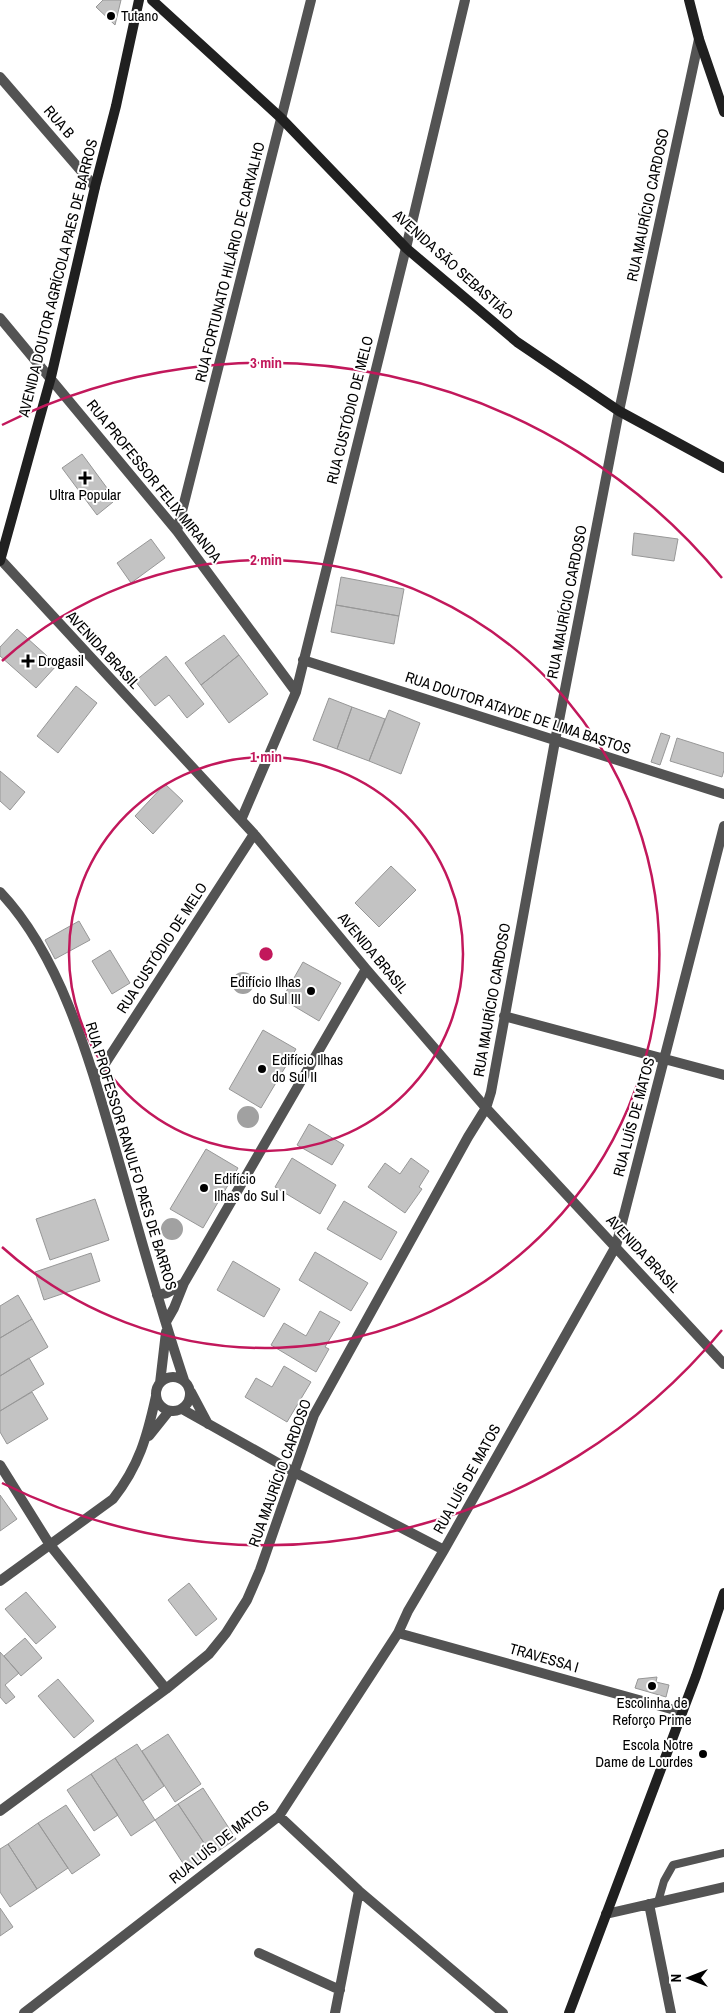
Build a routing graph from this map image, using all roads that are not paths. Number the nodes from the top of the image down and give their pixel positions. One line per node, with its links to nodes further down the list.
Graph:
1 (139, 0): 10 (street, AVENIDA DOUTOR AGRÍCOLA PAES DE BARROS)
2 (152, 0): 9 (street, AVENIDA SÃO SEBASTIÃO)
3 (311, 0): 9 (street, RUA FORTUNATO HILÁRIO DE CARVALHO)
4 (465, 0): 11 (street, RUA CUSTÓDIO DE MELO)
5 (689, 0): 6 (street)
6 (698, 39): 8 (street); 14 (street, RUA MAURÍCIO CARDOSO)
7 (0, 77): 10 (street, RUA B)
8 (724, 112)
9 (281, 118): 11 (street, AVENIDA SÃO SEBASTIÃO); 16 (street, RUA FORTUNATO HILÁRIO DE CARVALHO)
10 (95, 187): 13 (street, AVENIDA DOUTOR AGRÍCOLA PAES DE BARROS)
11 (406, 248): 14 (street, AVENIDA SÃO SEBASTIÃO); 18 (street, RUA CUSTÓDIO DE MELO)
12 (0, 318): 13 (street, RUA PROFESSOR FELIX MIRANDA)
13 (51, 377): 16 (street, RUA PROFESSOR FELIX MIRANDA); 17 (street, AVENIDA DOUTOR AGRÍCOLA PAES DE BARROS)
14 (620, 411): 15 (street, AVENIDA SÃO SEBASTIÃO); 20 (street, RUA MAURÍCIO CARDOSO)
15 (724, 468)
16 (177, 531): 19 (street, RUA PROFESSOR FELIX MIRANDA)
17 (0, 560): 22 (street, AVENIDA BRASIL)
18 (304, 660): 19 (street, RUA CUSTÓDIO DE MELO); 20 (street, RUA DOUTOR ATAYDE DE LIMA BASTOS)
19 (296, 692): 22 (street, RUA CUSTÓDIO DE MELO)
20 (555, 741): 21 (street, RUA DOUTOR ATAYDE DE LIMA BASTOS); 27 (street, RUA MAURÍCIO CARDOSO)
21 (724, 794)
22 (241, 820): 24 (street, AVENIDA BRASIL)
23 (724, 826): 28 (street, RUA LUÍS DE MATOS)
24 (254, 834): 26 (street, AVENIDA BRASIL); 30 (street, RUA CUSTÓDIO DE MELO)
25 (0, 892): 30 (street, RUA PROFESSOR RANULFO PAES DE BARROS)
26 (366, 969): 31 (street, AVENIDA BRASIL); 33 (street)
27 (504, 1016): 28 (street); 31 (street, RUA MAURÍCIO CARDOSO)
28 (664, 1059): 29 (street); 32 (street, RUA LUÍS DE MATOS)
29 (724, 1075)
30 (95, 1079): 34 (street, RUA PROFESSOR RANULFO PAES DE BARROS)
31 (486, 1108): 32 (street, AVENIDA BRASIL); 46 (street, RUA MAURÍCIO CARDOSO)
32 (616, 1246): 36 (street, AVENIDA BRASIL); 48 (street, RUA LUÍS DE MATOS)
33 (184, 1283): 34 (street); 35 (street)
34 (157, 1295): 35 (street, RUA PROFESSOR RANULFO PAES DE BARROS)
35 (166, 1325): 37 (street, RUA PROFESSOR RANULFO PAES DE BARROS); 38 (street, RUA PROFESSOR RANULFO PAES DE BARROS)
36 (724, 1364)
37 (184, 1380): 38 (street); 39 (street)
38 (160, 1383): 40 (street)
39 (191, 1392): 41 (street); 43 (street)
40 (156, 1396): 42 (street); 44 (street)
41 (182, 1409): 42 (street); 43 (street)
42 (169, 1411): 44 (street)
43 (208, 1424): 46 (street)
44 (147, 1438): 47 (street)
45 (0, 1465): 47 (street)
46 (294, 1472): 48 (street); 52 (street, RUA MAURÍCIO CARDOSO)
47 (50, 1545): 49 (street); 52 (street)
48 (444, 1550): 51 (street, RUA LUÍS DE MATOS)
49 (0, 1581)
50 (724, 1593): 53 (street)
51 (398, 1633): 53 (street, TRAVESSA I); 55 (street, RUA LUÍS DE MATOS)
52 (166, 1689): 54 (street, RUA MAURÍCIO CARDOSO)
53 (682, 1712): 60 (street)
54 (0, 1811)
55 (279, 1816): 58 (street); 63 (street, RUA LUÍS DE MATOS)
56 (724, 1854): 59 (lane)
57 (724, 1887): 59 (street)
58 (359, 1891): 62 (street); 65 (street)
59 (653, 1903): 60 (street); 67 (street)
60 (606, 1914): 66 (street)
61 (258, 1953): 62 (street)
62 (340, 1990): 64 (street)
63 (24, 2013)
64 (336, 2013)
65 (503, 2013)
66 (569, 2013)
67 (672, 2013)

